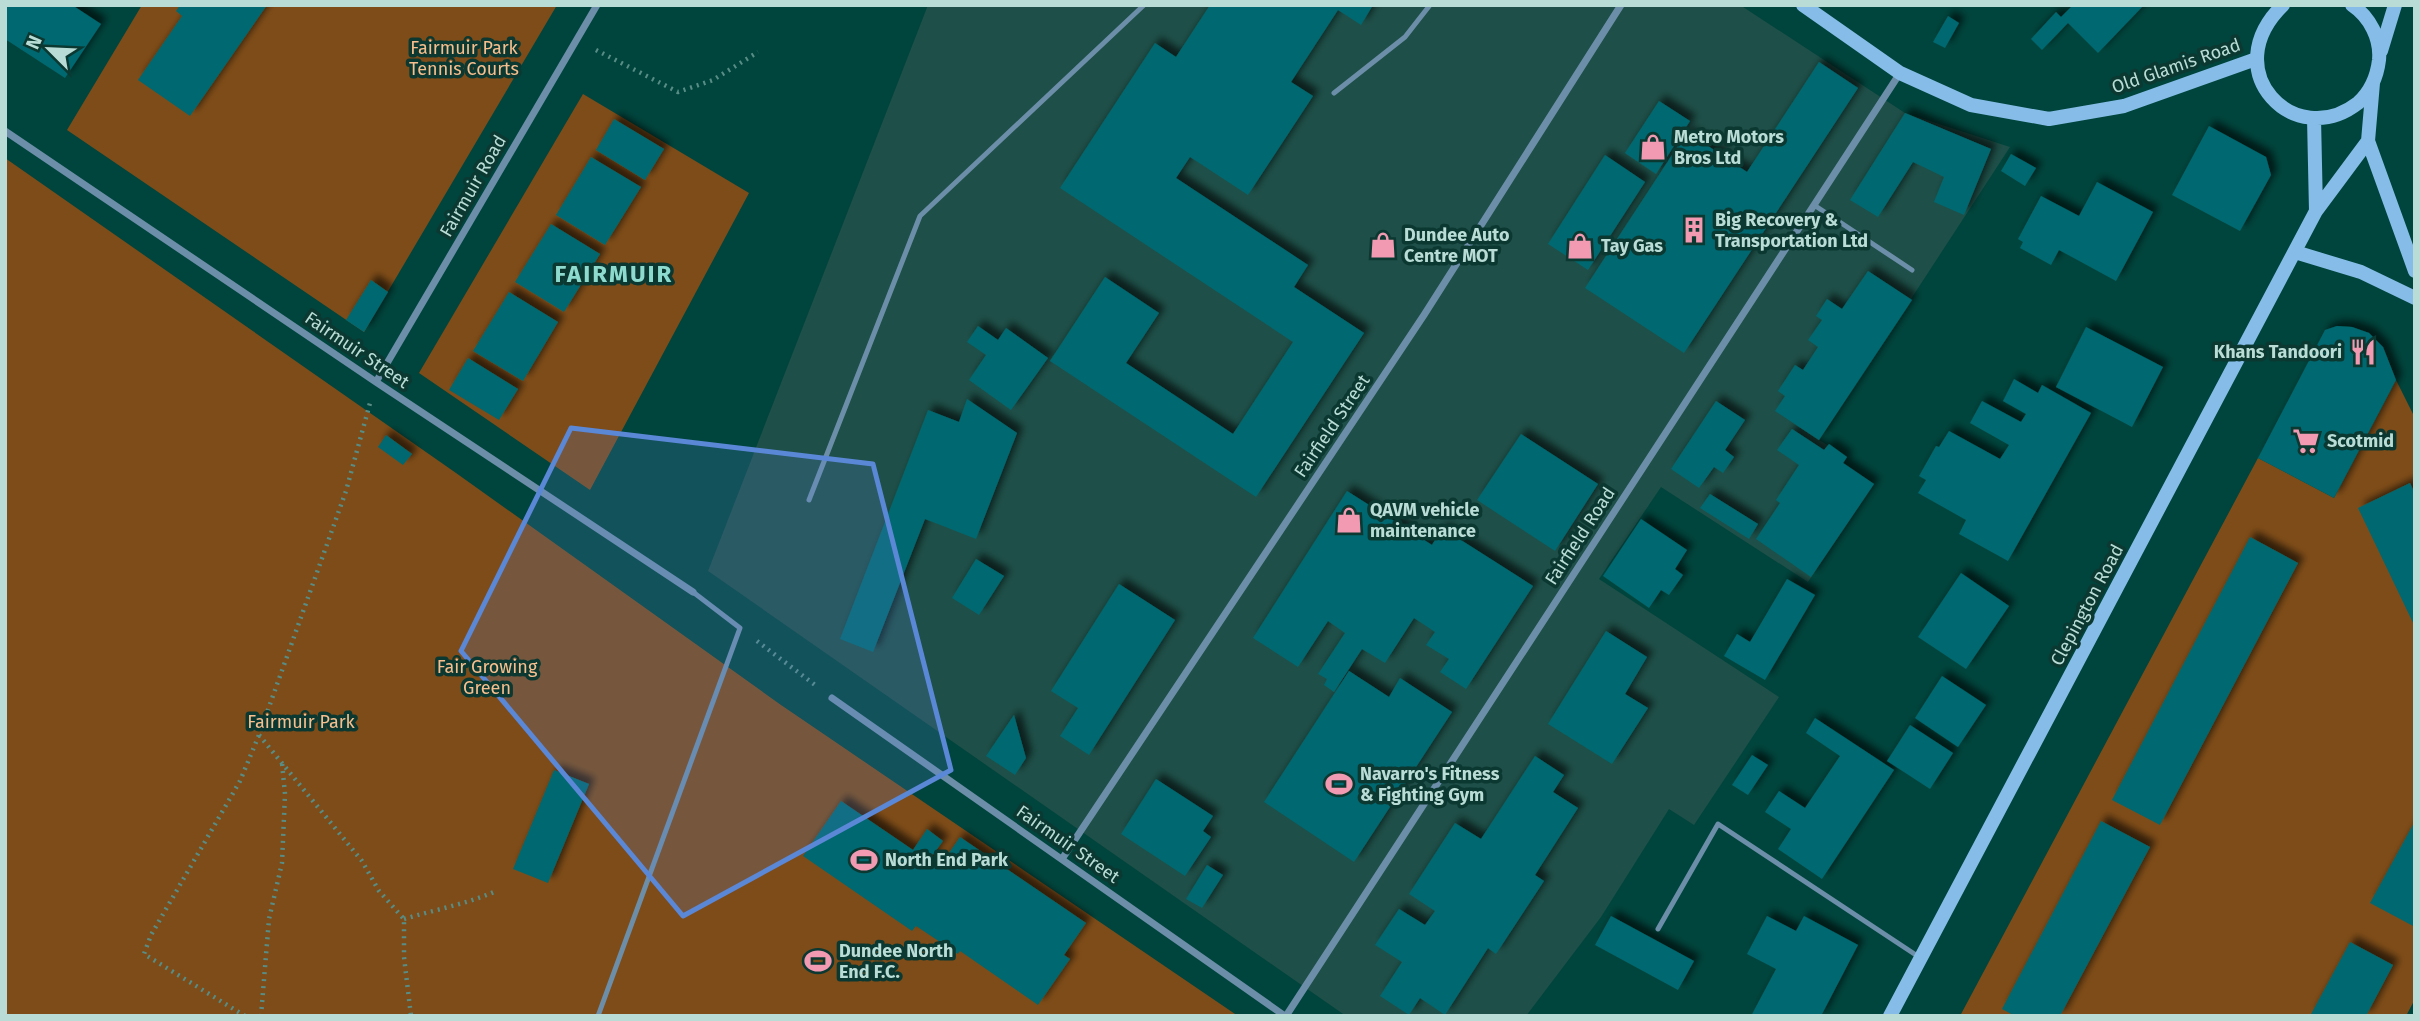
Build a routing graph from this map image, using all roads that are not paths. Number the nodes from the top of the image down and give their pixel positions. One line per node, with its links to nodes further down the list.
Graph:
1 (597, 5): 23 (street, Fairmuir Road)
2 (1144, 5): 24 (lane)
3 (1430, 5): 13 (lane)
4 (1621, 5): 27 (street, Fairfield Street)
5 (1803, 5): 11 (street, Old Glamis Road)
6 (2283, 5): 10 (street)
7 (2352, 5): 9 (street)
8 (2395, 5): 9 (street)
9 (2379, 56): 12 (street)
10 (2256, 59): 11 (street, Old Glamis Road); 14 (street)
11 (1900, 73): 17 (street, Fairfield Road)
12 (2373, 83): 14 (street); 16 (street)
13 (1334, 93)
14 (2314, 118): 18 (street, Clepington Road)
15 (5, 131): 23 (street, Fairmuir Street)
16 (2368, 141): 18 (street, Clepington Road); 21 (street)
17 (1814, 205): 20 (lane); 31 (street, Fairfield Road)
18 (2316, 211): 19 (street, Clepington Road)
19 (2295, 251): 22 (street); 29 (street, Clepington Road)
20 (1912, 270)
21 (2415, 271)
22 (2415, 298)
23 (376, 382): 25 (street, Fairmuir Street)
24 (809, 500)
25 (693, 592): 30 (lane)
26 (832, 698): 27 (street, Fairmuir Street)
27 (1062, 859): 31 (street, Fairmuir Street)
28 (1658, 929): 29 (lane)
29 (1921, 958): 32 (street, Clepington Road)
30 (598, 1016)
31 (1286, 1016)
32 (1890, 1016)

